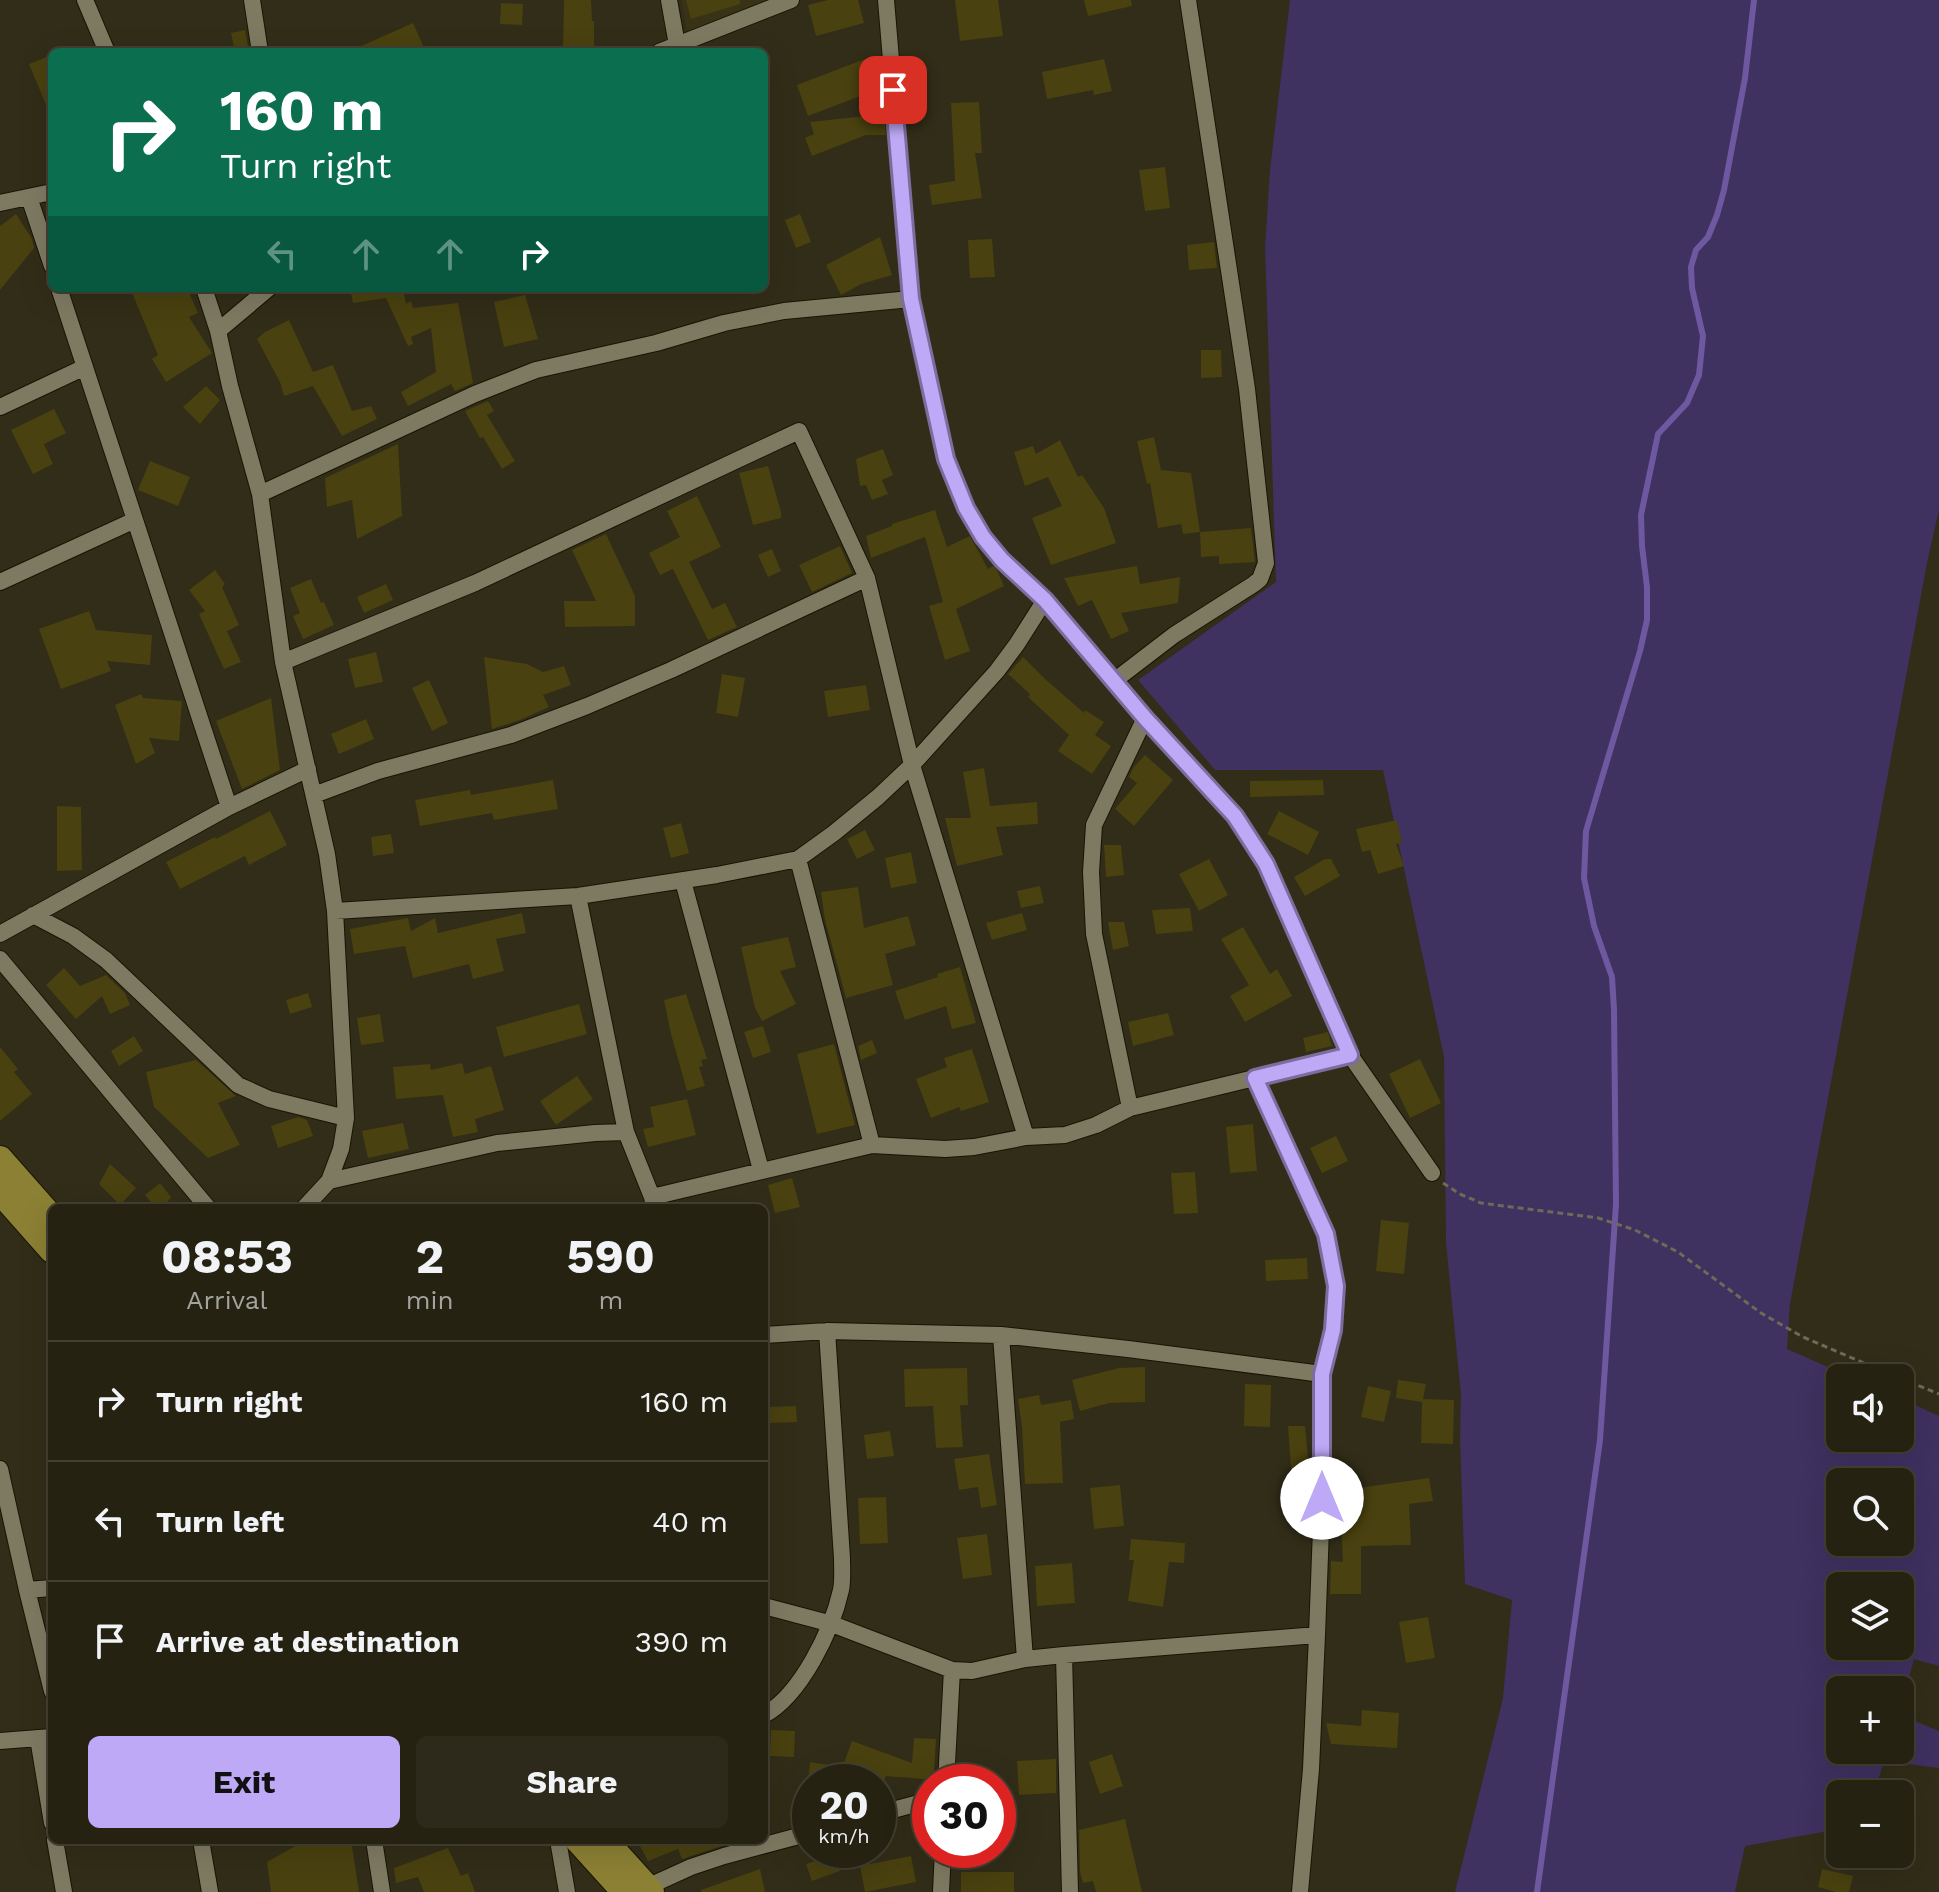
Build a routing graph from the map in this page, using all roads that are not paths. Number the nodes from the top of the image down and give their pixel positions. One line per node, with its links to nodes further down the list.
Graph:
1 (85, 0): 8 (street)
2 (669, 0): 7 (street)
3 (791, 0): 7 (street)
4 (886, 0): 18 (street)
5 (1188, 0): 28 (street)
6 (254, 1): 9 (street)
7 (677, 45): 10 (street)
8 (105, 48)
9 (260, 48)
10 (669, 48)
11 (48, 193): 12 (street)
12 (29, 197): 13 (street); 14 (street)
13 (0, 203)
14 (48, 254)
15 (60, 292): 20 (street)
16 (205, 292): 19 (street)
17 (264, 292): 19 (street)
18 (911, 299): 22 (street); 26 (street)
19 (218, 331): 22 (street)
20 (85, 367): 21 (street); 23 (street)
21 (0, 407)
22 (260, 494): 27 (street)
23 (135, 520): 25 (street); 33 (street)
24 (867, 578): 27 (street); 30 (street); 32 (street)
25 (0, 582)
26 (1045, 600): 28 (street); 30 (street)
27 (283, 662): 31 (street)
28 (1114, 681): 29 (street)
29 (1145, 718): 41 (street); 43 (street)
30 (912, 765): 34 (street); 46 (street)
31 (308, 769): 32 (street); 33 (street)
32 (314, 795): 37 (street)
33 (229, 807): 38 (street)
34 (798, 859): 35 (street); 47 (street)
35 (683, 881): 36 (street); 49 (street)
36 (578, 896): 37 (street); 45 (street)
37 (335, 911): 44 (street)
38 (33, 915): 39 (street); 44 (street)
39 (0, 934)
40 (0, 959): 54 (street)
41 (1350, 1055): 42 (street); 50 (street)
42 (1255, 1078): 43 (street); 61 (street)
43 (1130, 1108): 46 (street)
44 (346, 1118): 51 (street)
45 (626, 1132): 51 (street); 53 (street)
46 (1026, 1137): 47 (street)
47 (872, 1145): 49 (street)
48 (0, 1159): 56 (main road)
49 (761, 1170): 53 (street)
50 (1432, 1173)
51 (329, 1181): 55 (street)
52 (0, 1191): 57 (main road)
53 (653, 1203)
54 (205, 1204)
55 (308, 1204)
56 (48, 1213)
57 (48, 1245)
58 (827, 1331): 59 (street); 60 (street); 66 (street)
59 (768, 1335)
60 (1001, 1335): 61 (street); 69 (street)
61 (1322, 1374): 67 (street)
62 (0, 1469): 64 (street)
63 (48, 1588): 64 (street)
64 (27, 1590): 71 (street)
65 (768, 1607): 66 (street)
66 (832, 1624): 70 (street); 72 (street)
67 (1317, 1635): 68 (street); 92 (street)
68 (1064, 1655): 69 (street); 91 (street)
69 (1025, 1659): 70 (street)
70 (952, 1670): 75 (street)
71 (48, 1675)
72 (768, 1713)
73 (45, 1738): 74 (street); 76 (street)
74 (0, 1741)
75 (947, 1764)
76 (48, 1774)
77 (792, 1838): 85 (street)
78 (56, 1844): 86 (street)
79 (202, 1844): 87 (street)
80 (375, 1844): 88 (street)
81 (559, 1844): 89 (street)
82 (583, 1844): 85 (main road)
83 (607, 1844): 85 (main road)
84 (942, 1868): 90 (street)
85 (641, 1890)
86 (64, 1892)
87 (210, 1892)
88 (382, 1892)
89 (567, 1892)
90 (941, 1892)
91 (1070, 1892)
92 (1300, 1892)

